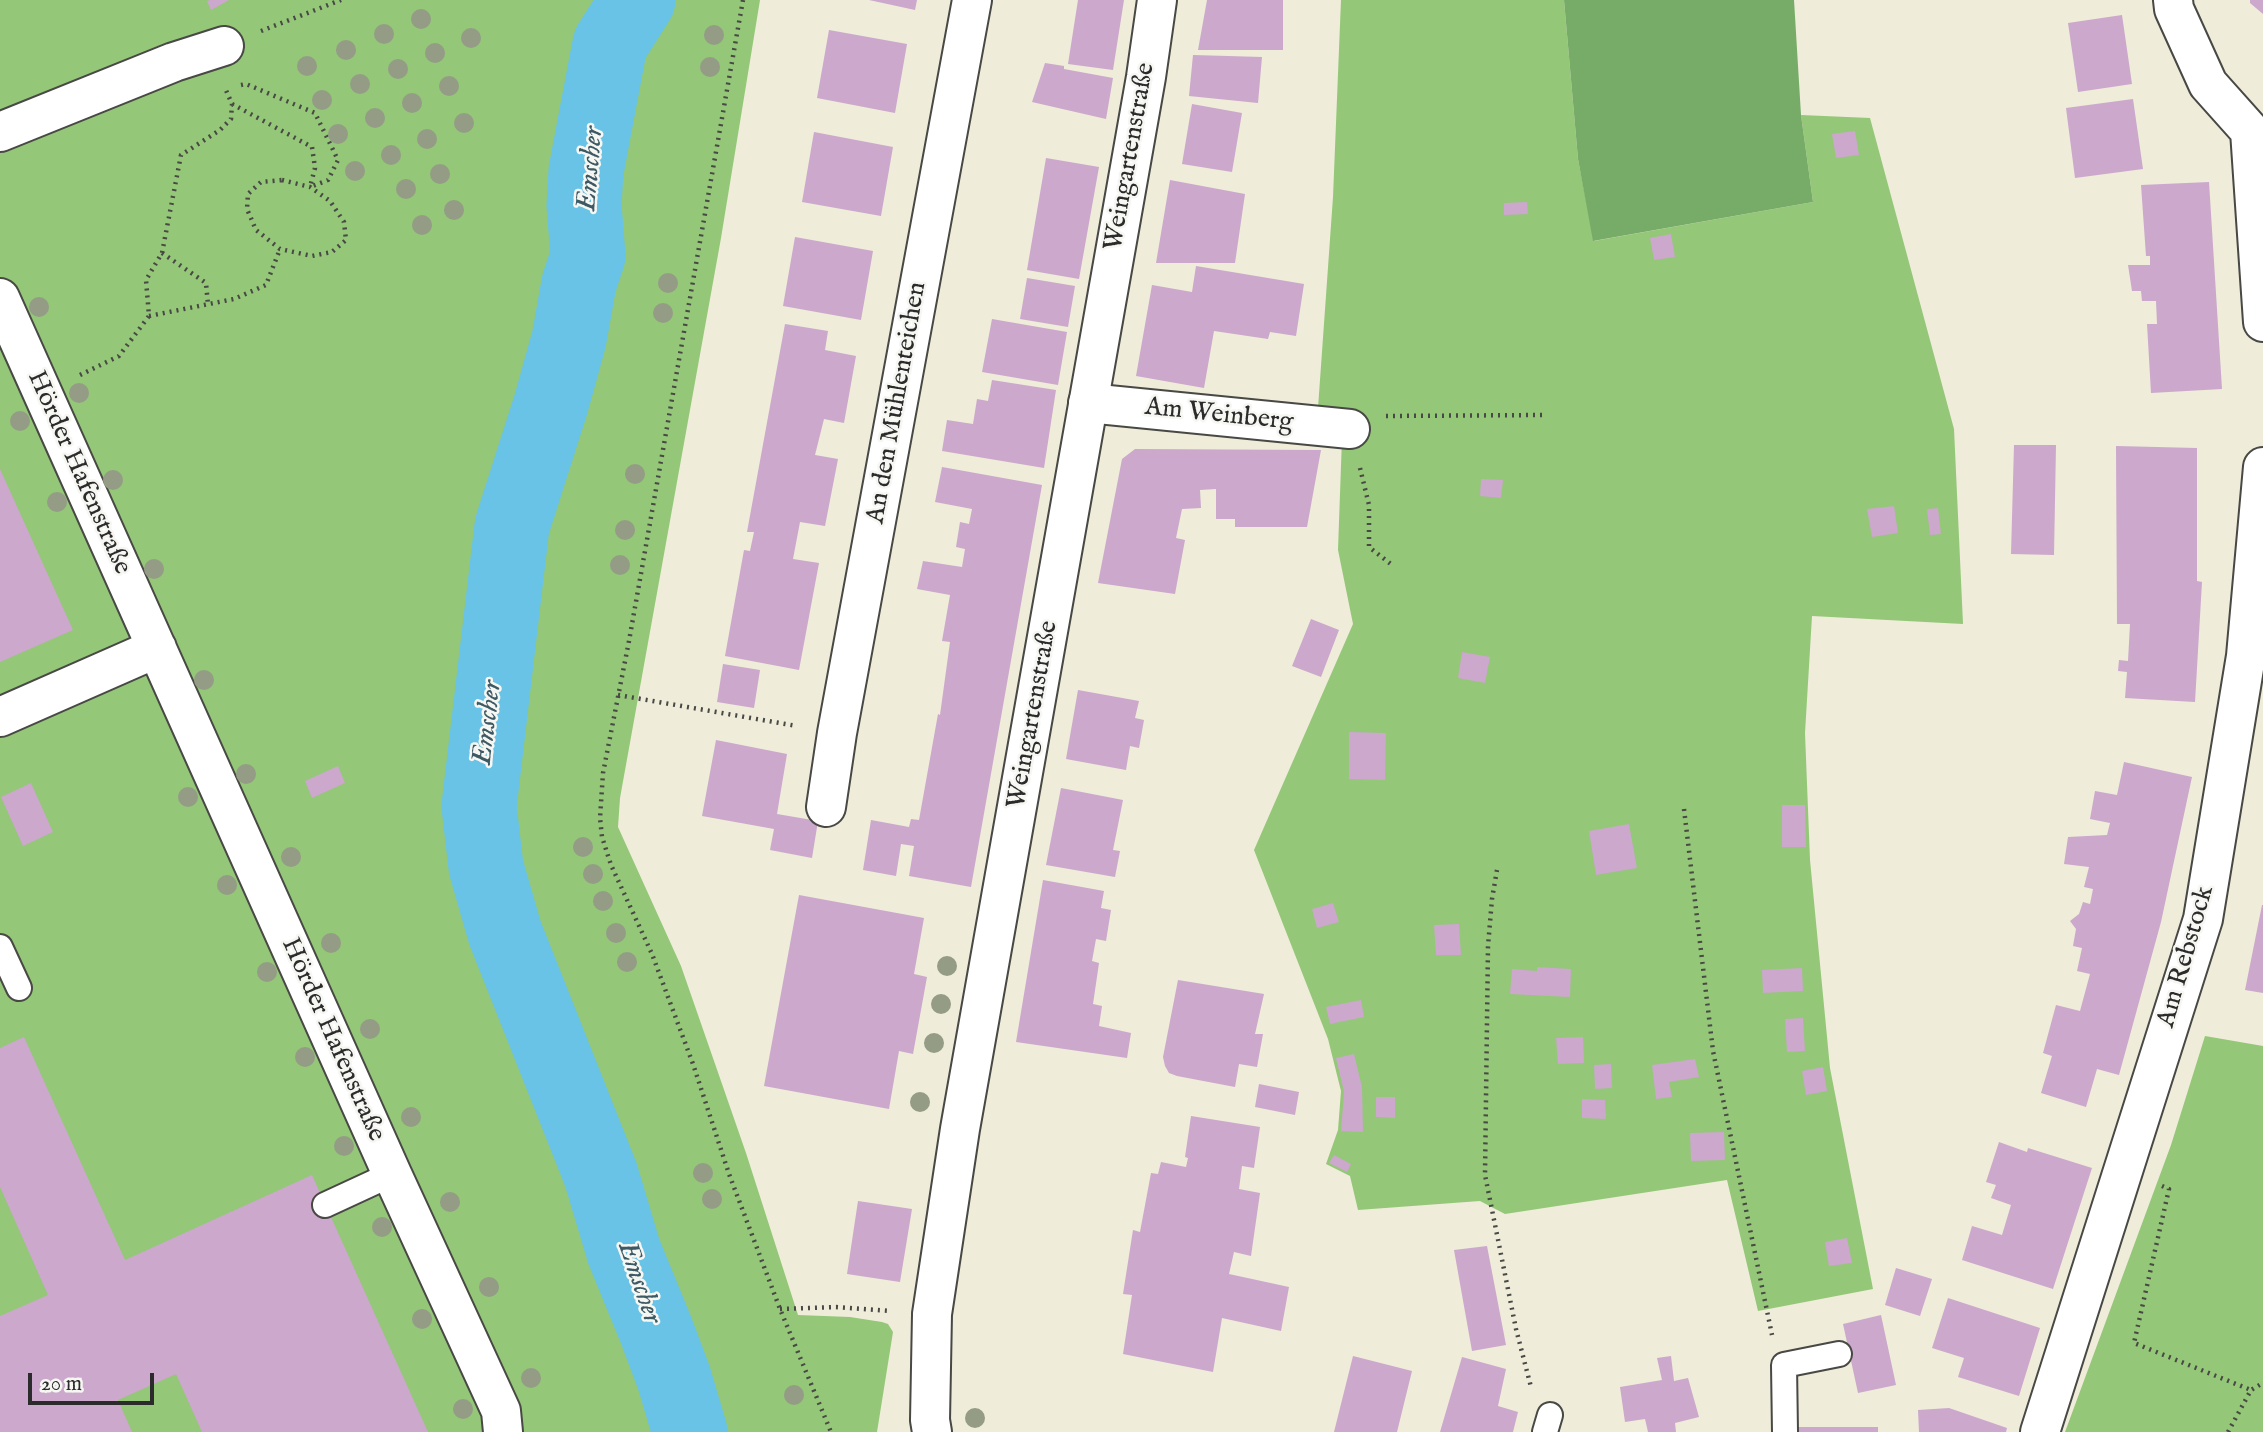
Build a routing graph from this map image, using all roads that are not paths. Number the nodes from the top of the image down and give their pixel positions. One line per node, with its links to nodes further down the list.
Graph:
1 (972, 0): 14 (street, An den Mühlenteichen)
2 (1157, 0): 9 (street, Weingartenstraße)
3 (2173, 0): 5 (street)
4 (217, 48): 6 (street)
5 (2256, 130): 8 (street)
6 (0, 132)
7 (0, 299): 12 (street, Hörder Hafenstraße)
8 (2263, 322)
9 (1088, 403): 10 (street, Am Weinberg); 21 (street, Weingartenstraße)
10 (1350, 429)
11 (2263, 467): 23 (street, Am Rebstock)
12 (157, 648): 13 (street); 17 (street, Hörder Hafenstraße)
13 (0, 717)
14 (826, 807)
15 (0, 947): 16 (lane)
16 (19, 988)
17 (392, 1174): 18 (lane); 20 (street, Hörder Hafenstraße)
18 (325, 1205)
19 (1839, 1354): 22 (lane)
20 (502, 1432)
21 (932, 1432)
22 (1785, 1432)
23 (2040, 1432)

